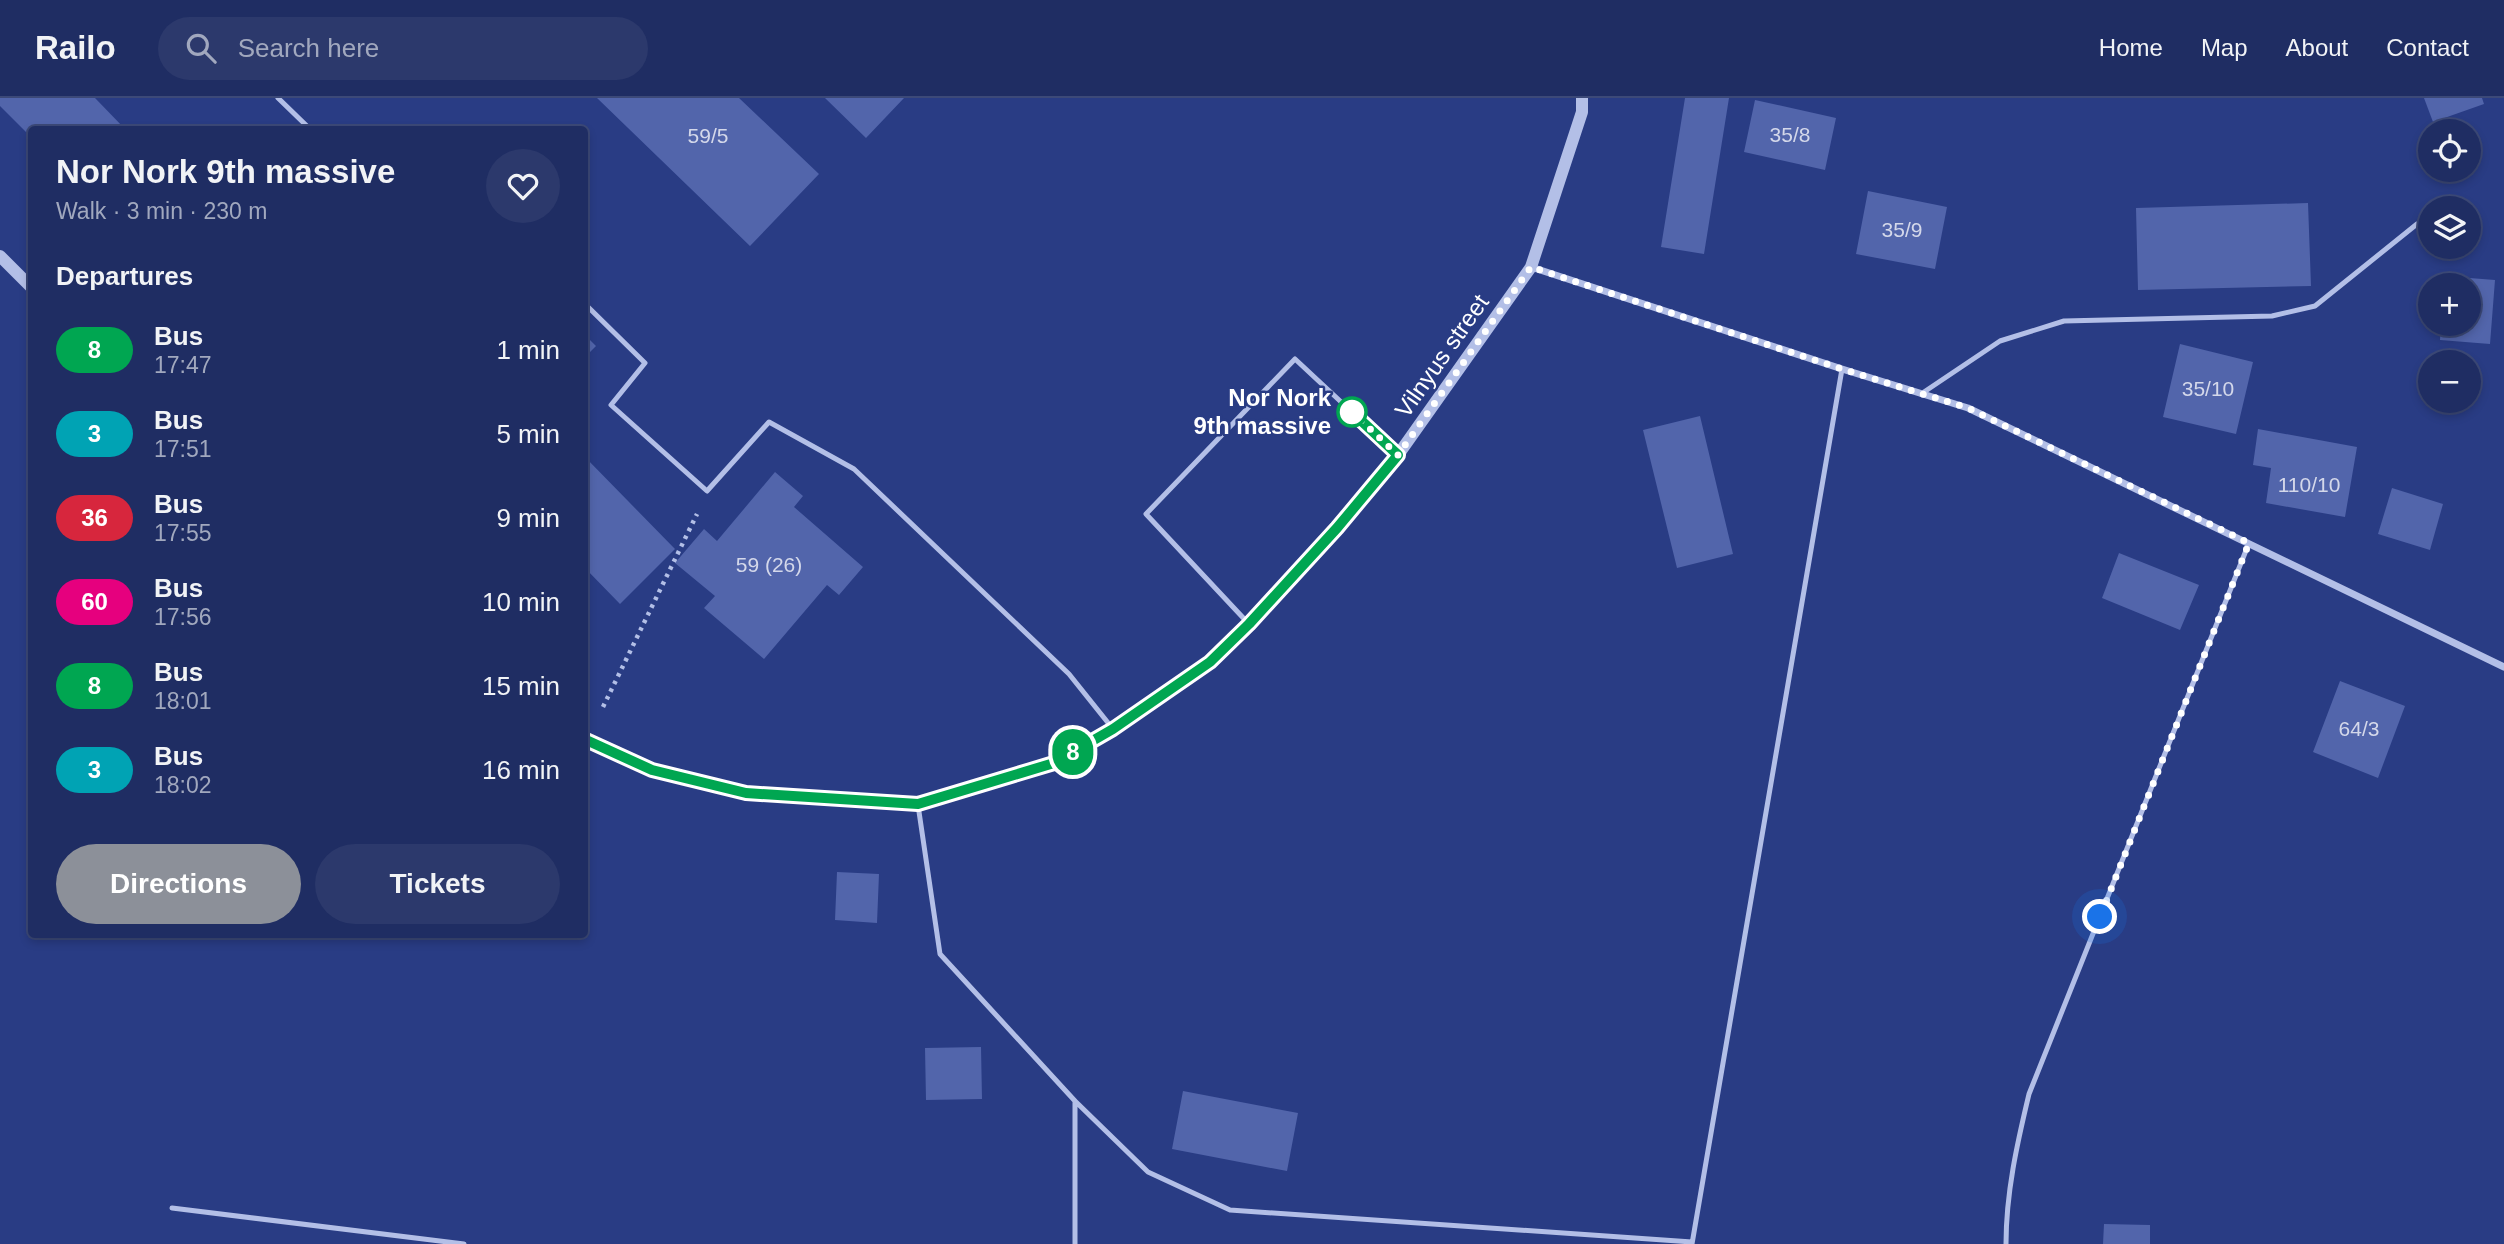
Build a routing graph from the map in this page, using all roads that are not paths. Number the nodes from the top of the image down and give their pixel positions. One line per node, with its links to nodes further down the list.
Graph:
1 (278, 98): 3 (lane)
2 (1582, 98): 6 (street, Vilnyus street)
3 (307, 126)
4 (2417, 224): 10 (lane)
5 (0, 256): 7 (street)
6 (1531, 267): 9 (street); 11 (street, Vilnyus street)
7 (28, 284)
8 (588, 307): 15 (lane)
9 (1842, 369): 10 (street); 20 (lane)
10 (1921, 394): 12 (street)
11 (1398, 455): 13 (street, Vilnyus street); 13 (lane)
12 (2249, 543): 14 (street); 23 (lane)
13 (1249, 624): 15 (street, Vilnyus street)
14 (2504, 667)
15 (1113, 729): 17 (street, Vilnyus street)
16 (588, 741): 17 (street, Vilnyus street)
17 (918, 804): 18 (lane)
18 (1075, 1101): 20 (lane); 22 (lane)
19 (172, 1208): 21 (lane)
20 (1692, 1243)
21 (464, 1244)
22 (1075, 1244)
23 (2006, 1244)

